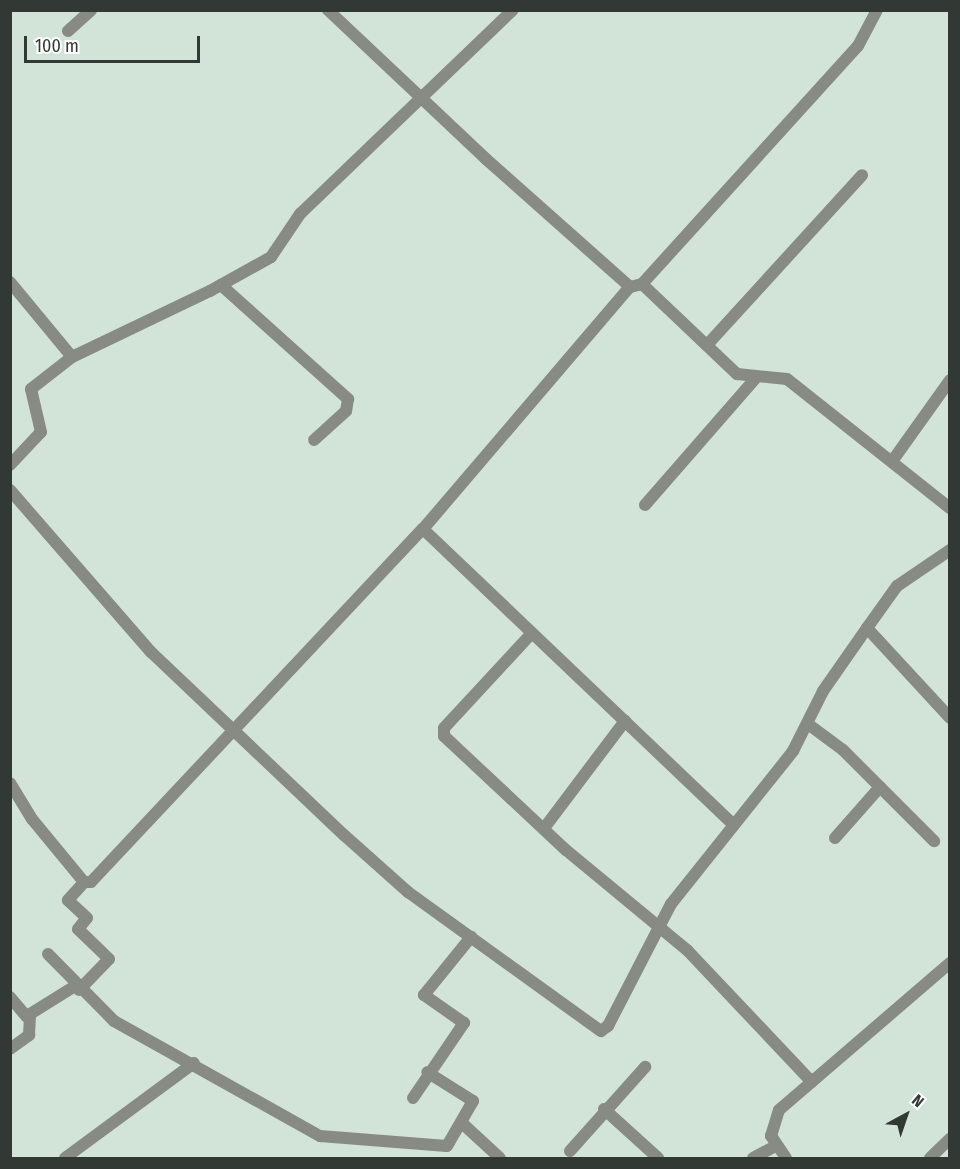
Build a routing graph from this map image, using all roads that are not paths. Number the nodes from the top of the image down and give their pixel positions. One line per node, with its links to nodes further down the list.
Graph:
1 (91, 10): 5 (street)
2 (328, 10): 6 (street)
3 (513, 10): 6 (street)
4 (877, 10): 10 (street)
5 (68, 31)
6 (423, 98): 9 (street); 10 (street)
7 (862, 175): 11 (street)
8 (10, 282): 12 (street)
9 (221, 285): 12 (street); 15 (street)
10 (636, 285): 11 (street); 21 (street)
11 (706, 345): 13 (street)
12 (72, 357): 17 (street)
13 (755, 379): 16 (street); 19 (street)
14 (950, 380): 16 (street)
15 (314, 440)
16 (893, 460): 20 (street)
17 (10, 465)
18 (10, 490): 28 (street)
19 (645, 505)
20 (950, 508)
21 (423, 529): 24 (street); 28 (street)
22 (950, 550): 23 (street)
23 (867, 628): 25 (street); 27 (street)
24 (532, 633): 26 (street); 32 (street)
25 (950, 718)
26 (625, 721): 31 (street); 32 (street)
27 (808, 724): 30 (street); 31 (street)
28 (233, 731): 35 (street); 37 (street)
29 (10, 783): 35 (street)
30 (880, 787): 33 (street); 34 (street)
31 (734, 825): 36 (street)
32 (545, 827): 36 (street)
33 (835, 838)
34 (934, 841)
35 (84, 882): 40 (street)
36 (659, 928): 37 (street); 47 (street)
37 (471, 937): 46 (street)
38 (48, 954): 40 (street)
39 (950, 963): 47 (street)
40 (77, 988): 42 (street); 44 (street)
41 (10, 997): 42 (street)
42 (27, 1017): 43 (street)
43 (10, 1049)
44 (194, 1063): 50 (street); 54 (street)
45 (645, 1067): 49 (street)
46 (427, 1072): 48 (street); 50 (street)
47 (812, 1082): 51 (street)
48 (413, 1098)
49 (604, 1109): 53 (street); 56 (street)
50 (463, 1124): 55 (street)
51 (776, 1146): 57 (street); 58 (street)
52 (947, 1147): 59 (street)
53 (570, 1151)
54 (65, 1158)
55 (500, 1158)
56 (658, 1158)
57 (753, 1158)
58 (786, 1158)
59 (930, 1158)

